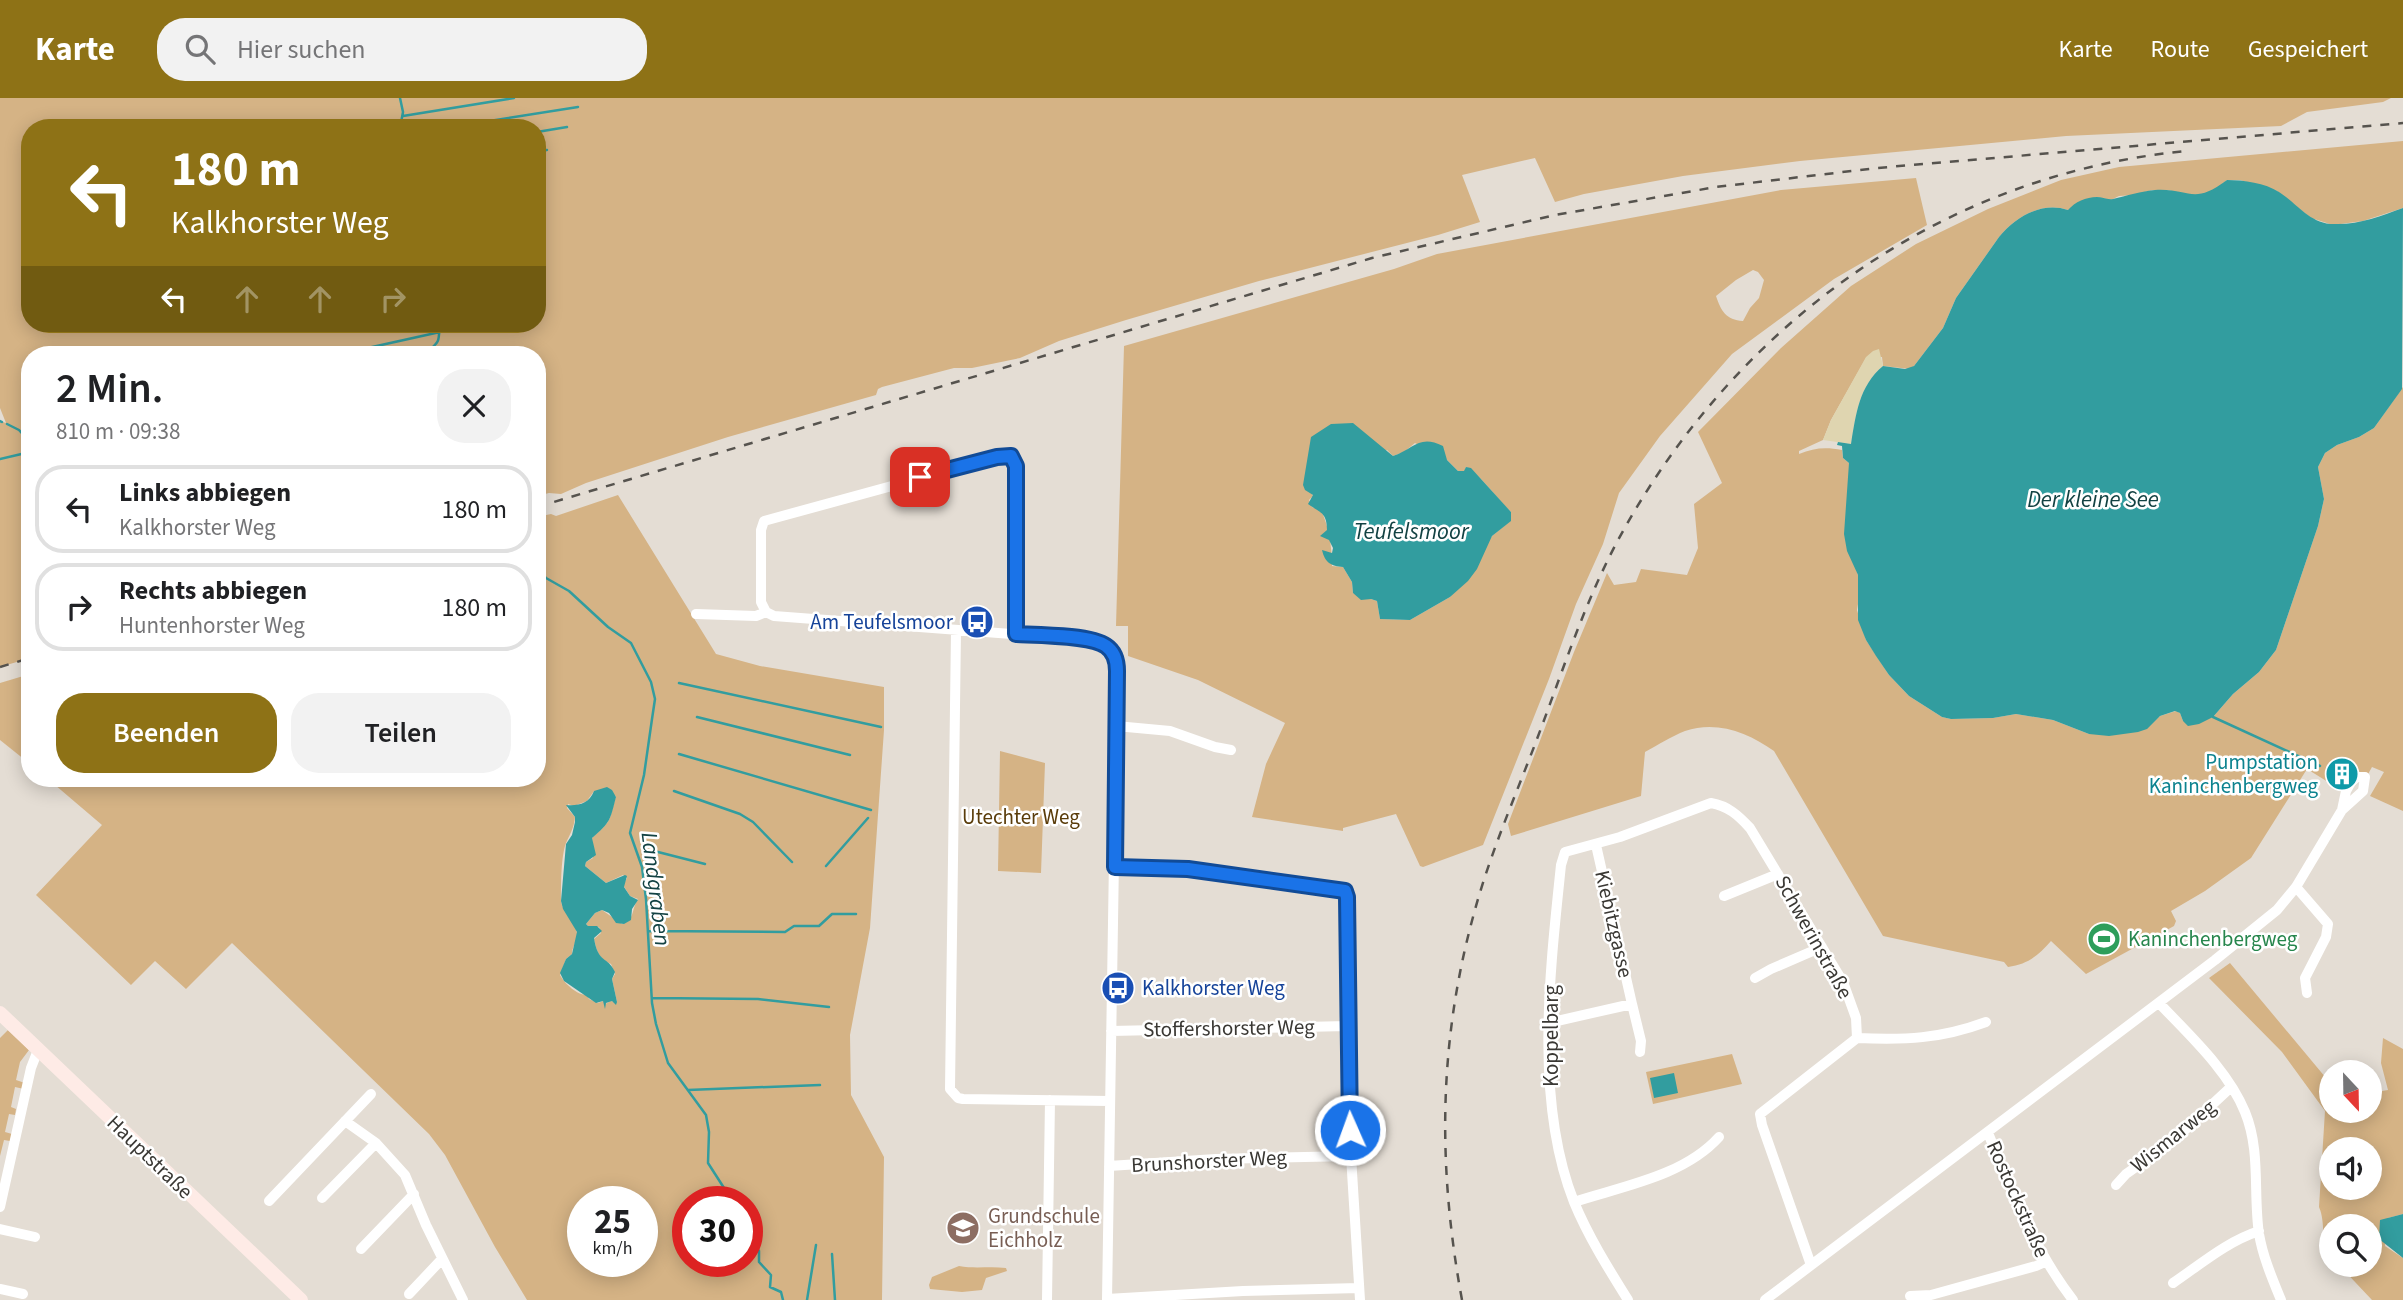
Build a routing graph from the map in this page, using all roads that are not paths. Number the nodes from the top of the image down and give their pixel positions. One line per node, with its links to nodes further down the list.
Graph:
1 (765, 612): 2 (street); 3 (street); 4 (street)
2 (696, 614)
3 (956, 631): 4 (street); 29 (street)
4 (1016, 634): 5 (street)
5 (1116, 726): 6 (street); 10 (street)
6 (1231, 750)
7 (2342, 810): 12 (street)
8 (1656, 825): 9 (street, Koppelbarg); 11 (street, Schwerinstraße)
9 (1596, 845): 18 (street, Kiebitzgasse); 21 (street, Koppelbarg)
10 (1115, 867): 22 (street); 23 (street)
11 (1778, 874): 13 (street); 14 (street, Schwerinstraße)
12 (2296, 887): 16 (street); 17 (street)
13 (1724, 896)
14 (1822, 947): 15 (street); 24 (street, Schwerinstraße)
15 (1755, 978)
16 (2307, 993)
17 (2159, 1003): 27 (street); 32 (street)
18 (1632, 1004): 21 (street, Kiebitzgasse); 26 (street, Kiebitzgasse)
19 (0, 1013): 25 (main road, Hauptstraße)
20 (1986, 1022): 24 (street)
21 (1548, 1023): 41 (street, Koppelbarg)
22 (1347, 1026): 23 (street, Stoffershorster Weg); 35 (street)
23 (1111, 1031): 30 (street)
24 (1857, 1038): 49 (street)
25 (38, 1050): 42 (street); 57 (main road, Hauptstraße)
26 (1640, 1052)
27 (2231, 1087): 37 (street, Wismarweg); 44 (street)
28 (371, 1094): 31 (street)
29 (1050, 1100): 30 (street); 59 (street)
30 (1110, 1101): 36 (street)
31 (345, 1121): 34 (street); 40 (street)
32 (1988, 1133): 48 (street, Rostockstraße); 49 (street)
33 (1720, 1137): 41 (street)
34 (376, 1143): 38 (street); 39 (street)
35 (1351, 1156): 36 (street, Brunshorster Weg); 51 (street)
36 (1109, 1166): 56 (street)
37 (2116, 1185)
38 (414, 1194): 46 (street); 47 (street)
39 (321, 1198)
40 (269, 1201)
41 (1574, 1202): 61 (street, Koppelbarg)
42 (0, 1207)
43 (0, 1229): 45 (street)
44 (2259, 1231): 50 (street); 64 (street)
45 (35, 1237)
46 (361, 1249)
47 (442, 1259): 54 (street); 58 (street)
48 (2046, 1262): 55 (street); 63 (street, Rostockstraße)
49 (1811, 1265): 62 (street)
50 (2173, 1283)
51 (1360, 1288): 56 (street); 60 (street)
52 (0, 1289): 53 (street)
53 (23, 1294)
54 (409, 1294)
55 (1910, 1296)
56 (1107, 1299)
57 (301, 1300)
58 (463, 1300)
59 (1047, 1300)
60 (1360, 1300)
61 (1628, 1300)
62 (1765, 1300)
63 (2073, 1300)
64 (2281, 1300)

